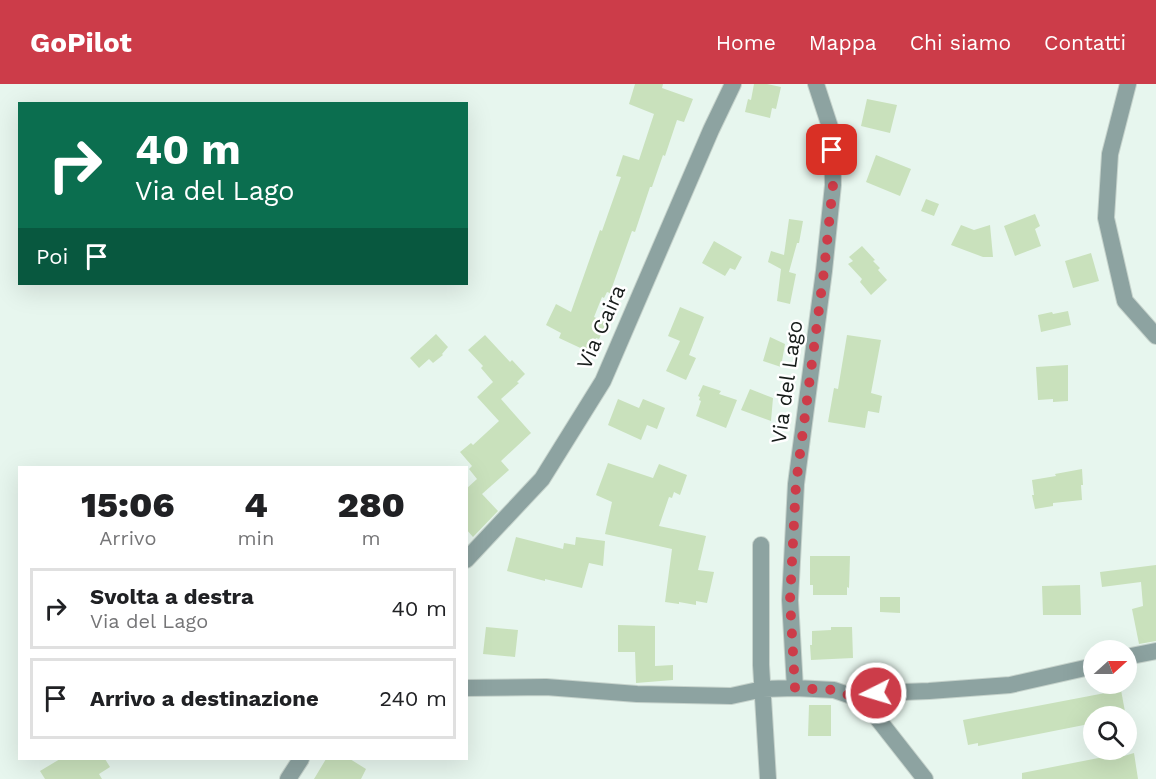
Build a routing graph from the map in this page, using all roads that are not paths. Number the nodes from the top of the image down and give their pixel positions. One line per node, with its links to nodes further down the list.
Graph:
1 (733, 84): 6 (street, Via Caira)
2 (816, 84): 11 (street, Via del Lago)
3 (1128, 84): 4 (street)
4 (1156, 336)
5 (761, 545): 12 (street)
6 (468, 558)
7 (1156, 651): 8 (street)
8 (1137, 655)
9 (1083, 669): 13 (street)
10 (468, 688): 12 (street)
11 (795, 688): 12 (street); 13 (street)
12 (763, 689): 16 (street)
13 (863, 700): 17 (street)
14 (300, 760): 15 (street)
15 (288, 779)
16 (768, 779)
17 (925, 779)

